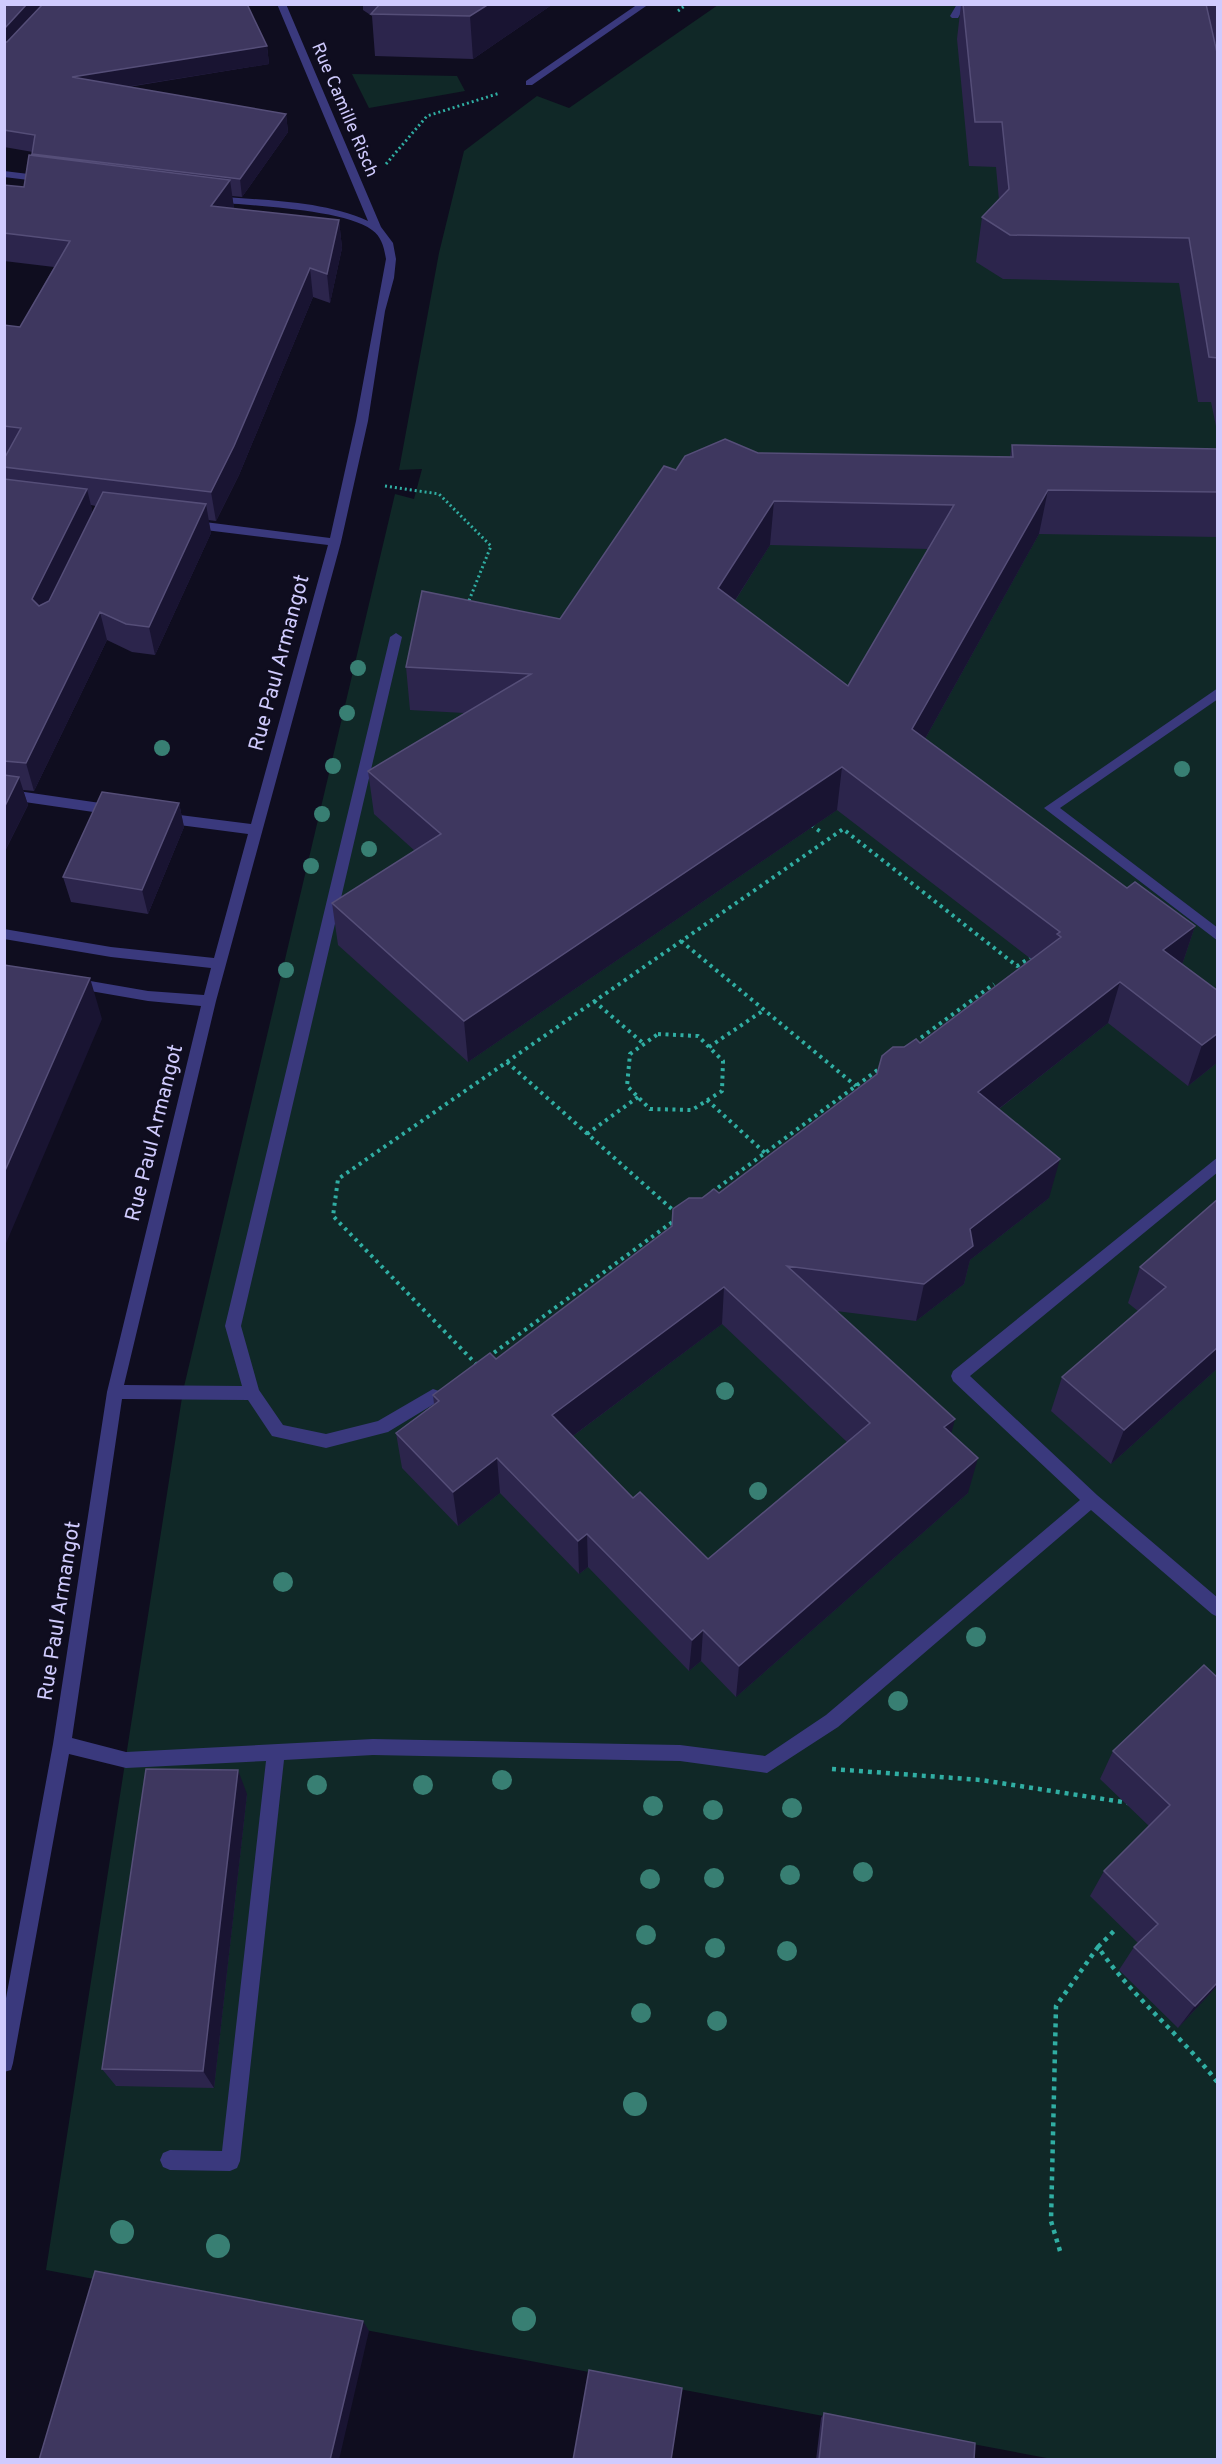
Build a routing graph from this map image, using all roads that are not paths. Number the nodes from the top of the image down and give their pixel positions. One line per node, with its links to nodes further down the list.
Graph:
1 (281, 4): 9 (street, Rue Camille Risch)
2 (645, 4): 5 (street)
3 (962, 4): 4 (street)
4 (955, 16)
5 (529, 83)
6 (4, 174): 7 (street)
7 (51, 179)
8 (203, 197): 9 (street)
9 (376, 228): 11 (street, Rue Paul Armangot)
10 (172, 522): 11 (street)
11 (335, 542): 17 (street, Rue Paul Armangot)
12 (396, 637): 25 (street)
13 (1218, 692): 19 (street)
14 (4, 794): 15 (street)
15 (123, 812)
16 (146, 815): 17 (street)
17 (256, 830): 20 (street, Rue Paul Armangot)
18 (4, 934): 20 (street)
19 (1218, 936)
20 (220, 964): 22 (street, Rue Paul Armangot)
21 (60, 981): 22 (street)
22 (209, 1001): 24 (street, Rue Paul Armangot)
23 (1218, 1162): 27 (street)
24 (115, 1392): 25 (street); 29 (street, Rue Paul Armangot)
25 (252, 1394): 26 (street)
26 (433, 1396)
27 (1091, 1500): 28 (street); 30 (street)
28 (1218, 1609)
29 (62, 1744): 30 (street); 31 (street, Rue Paul Armangot)
30 (276, 1753): 32 (street)
31 (4, 2063)
32 (170, 2160)

